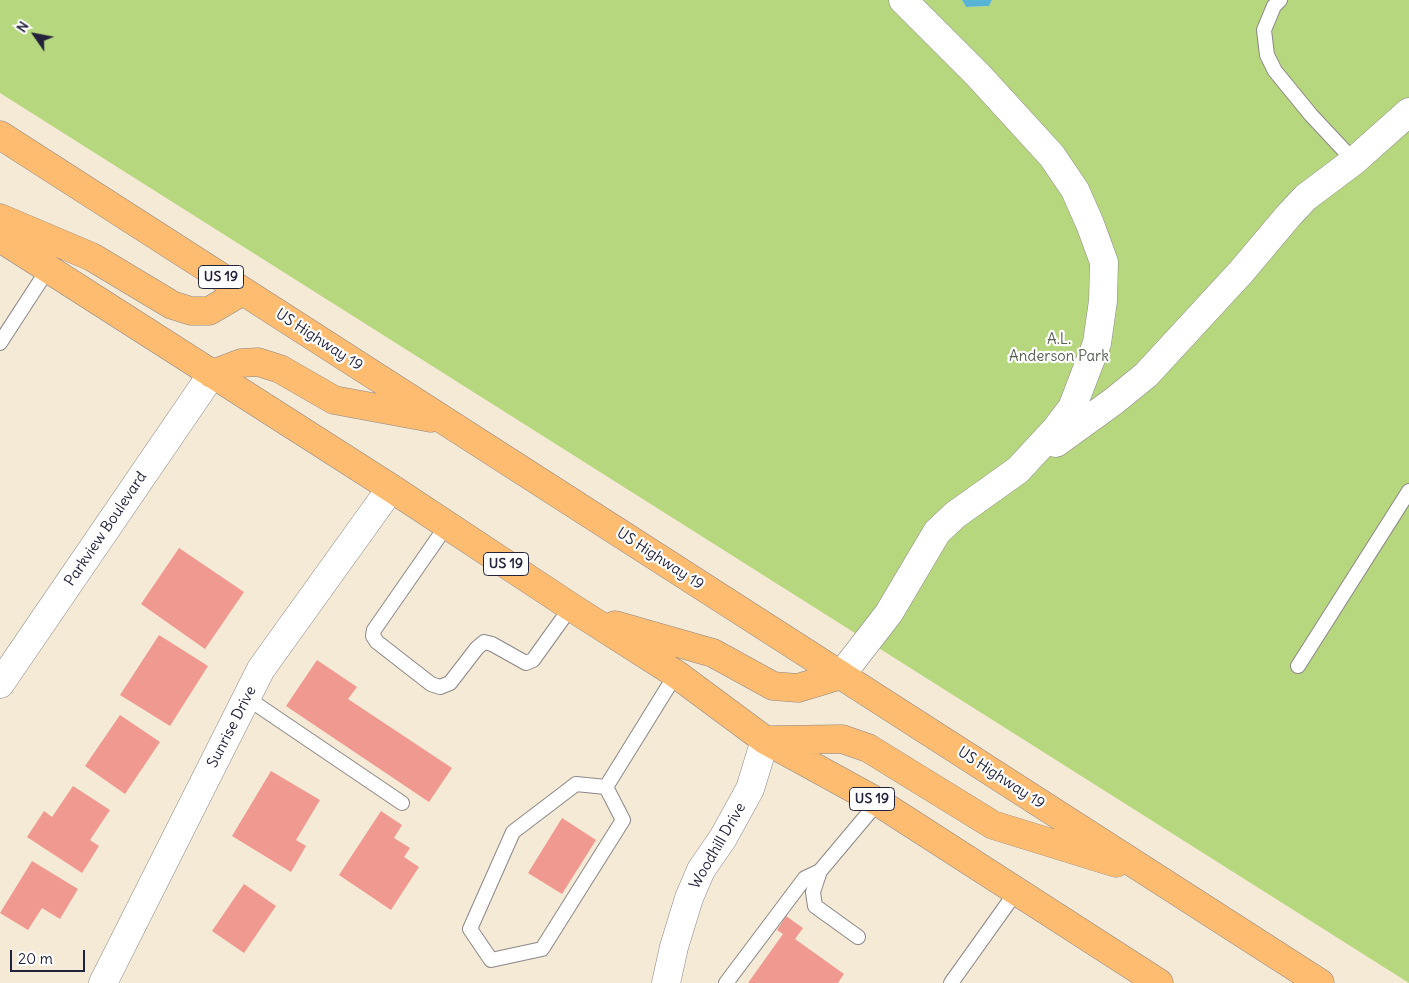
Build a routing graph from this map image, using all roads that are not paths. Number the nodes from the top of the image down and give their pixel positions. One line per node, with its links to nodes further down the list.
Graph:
1 (903, 0): 13 (street)
2 (1280, 0): 5 (lane)
3 (1409, 112): 5 (street)
4 (0, 135): 9 (highway, US Highway 19 / US 19)
5 (1354, 161): 13 (street)
6 (0, 218): 9 (highway)
7 (0, 238): 8 (highway, US 19)
8 (48, 269): 10 (lane); 11 (highway, US 19)
9 (243, 291): 12 (highway, US Highway 19 / US 19)
10 (0, 343)
11 (212, 374): 12 (highway); 14 (highway, US 19); 21 (street, Parkview Boulevard)
12 (443, 420): 20 (highway, US Highway 19 / US 19)
13 (1018, 470): 20 (street)
14 (391, 488): 16 (highway, US 19); 22 (street, Sunrise Drive)
15 (1409, 491): 18 (lane)
16 (447, 525): 17 (highway, US 19); 17 (lane)
17 (578, 611): 19 (highway, US 19); 20 (highway)
18 (1298, 666)
19 (676, 674): 23 (highway, US 19); 24 (lane)
20 (841, 675): 28 (highway, US Highway 19 / US 19)
21 (0, 684)
22 (247, 698): 25 (lane); 31 (street, Sunrise Drive)
23 (765, 740): 26 (highway, US 19); 28 (highway); 32 (street, Woodhill Drive)
24 (606, 787): 24 (lane)
25 (402, 802)
26 (878, 802): 27 (lane); 29 (highway, US 19)
27 (820, 871): 30 (lane); 33 (lane)
28 (1149, 873): 36 (highway, US Highway 19 / US 19)
29 (1016, 892): 34 (lane); 35 (highway, US 19)
30 (858, 937)
31 (103, 983)
32 (666, 983)
33 (726, 983)
34 (951, 983)
35 (1159, 983)
36 (1320, 983)

